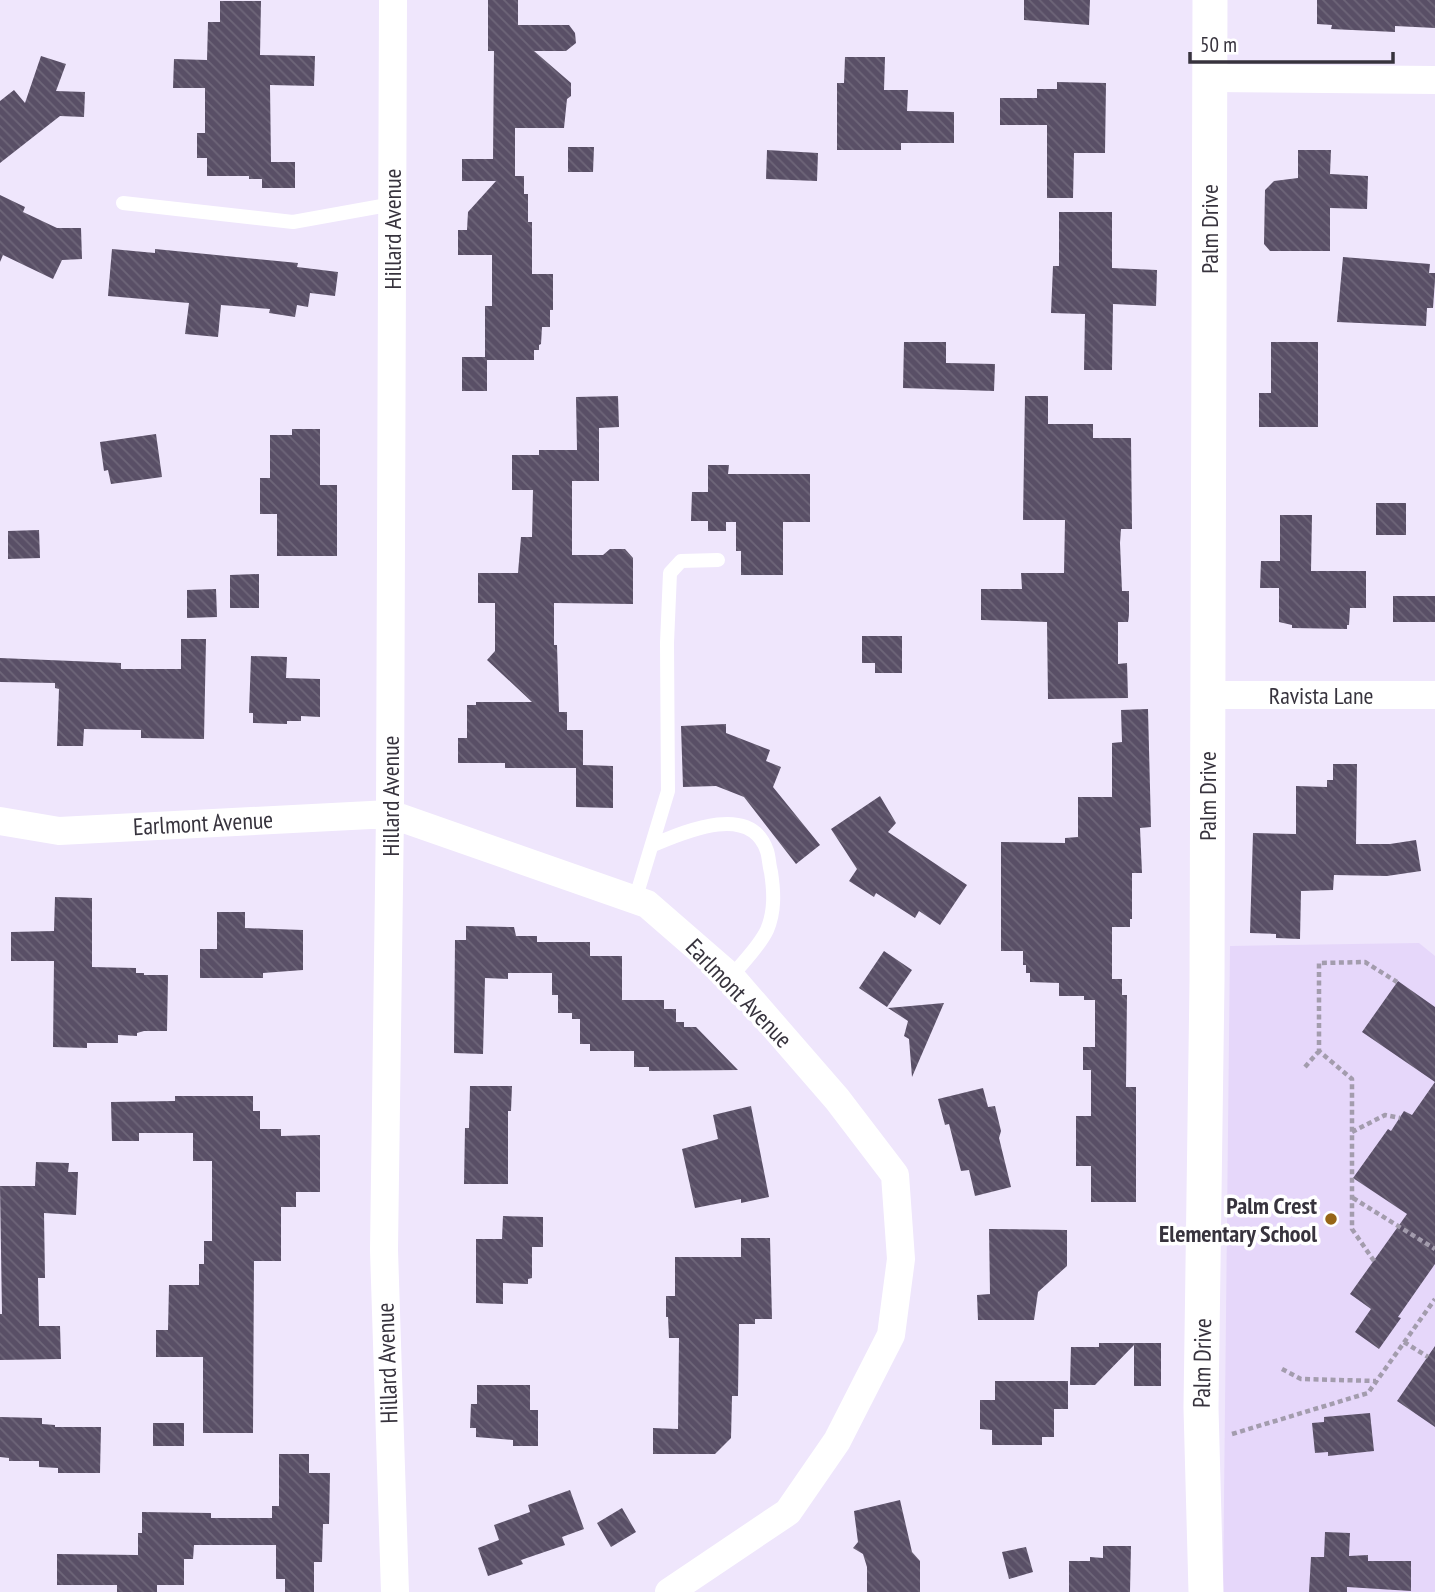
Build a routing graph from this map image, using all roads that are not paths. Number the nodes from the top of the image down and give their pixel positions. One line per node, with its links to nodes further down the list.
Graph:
1 (394, 0): 6 (street, Hillard Avenue)
2 (1210, 0): 3 (street, Palm Drive)
3 (1210, 78): 4 (street); 8 (street, Palm Drive)
4 (1435, 80)
5 (122, 203): 6 (lane)
6 (393, 204): 10 (street, Hillard Avenue)
7 (718, 560): 12 (lane)
8 (1207, 695): 9 (street, Ravista Lane); 17 (street, Palm Drive)
9 (1435, 695)
10 (390, 814): 11 (street, Earlmont Avenue); 13 (street, Earlmont Avenue); 15 (street, Hillard Avenue)
11 (0, 821)
12 (653, 845): 13 (lane); 14 (lane)
13 (635, 900): 14 (street, Earlmont Avenue)
14 (731, 977): 16 (street, Earlmont Avenue)
15 (395, 1592)
16 (669, 1592)
17 (1206, 1592)

